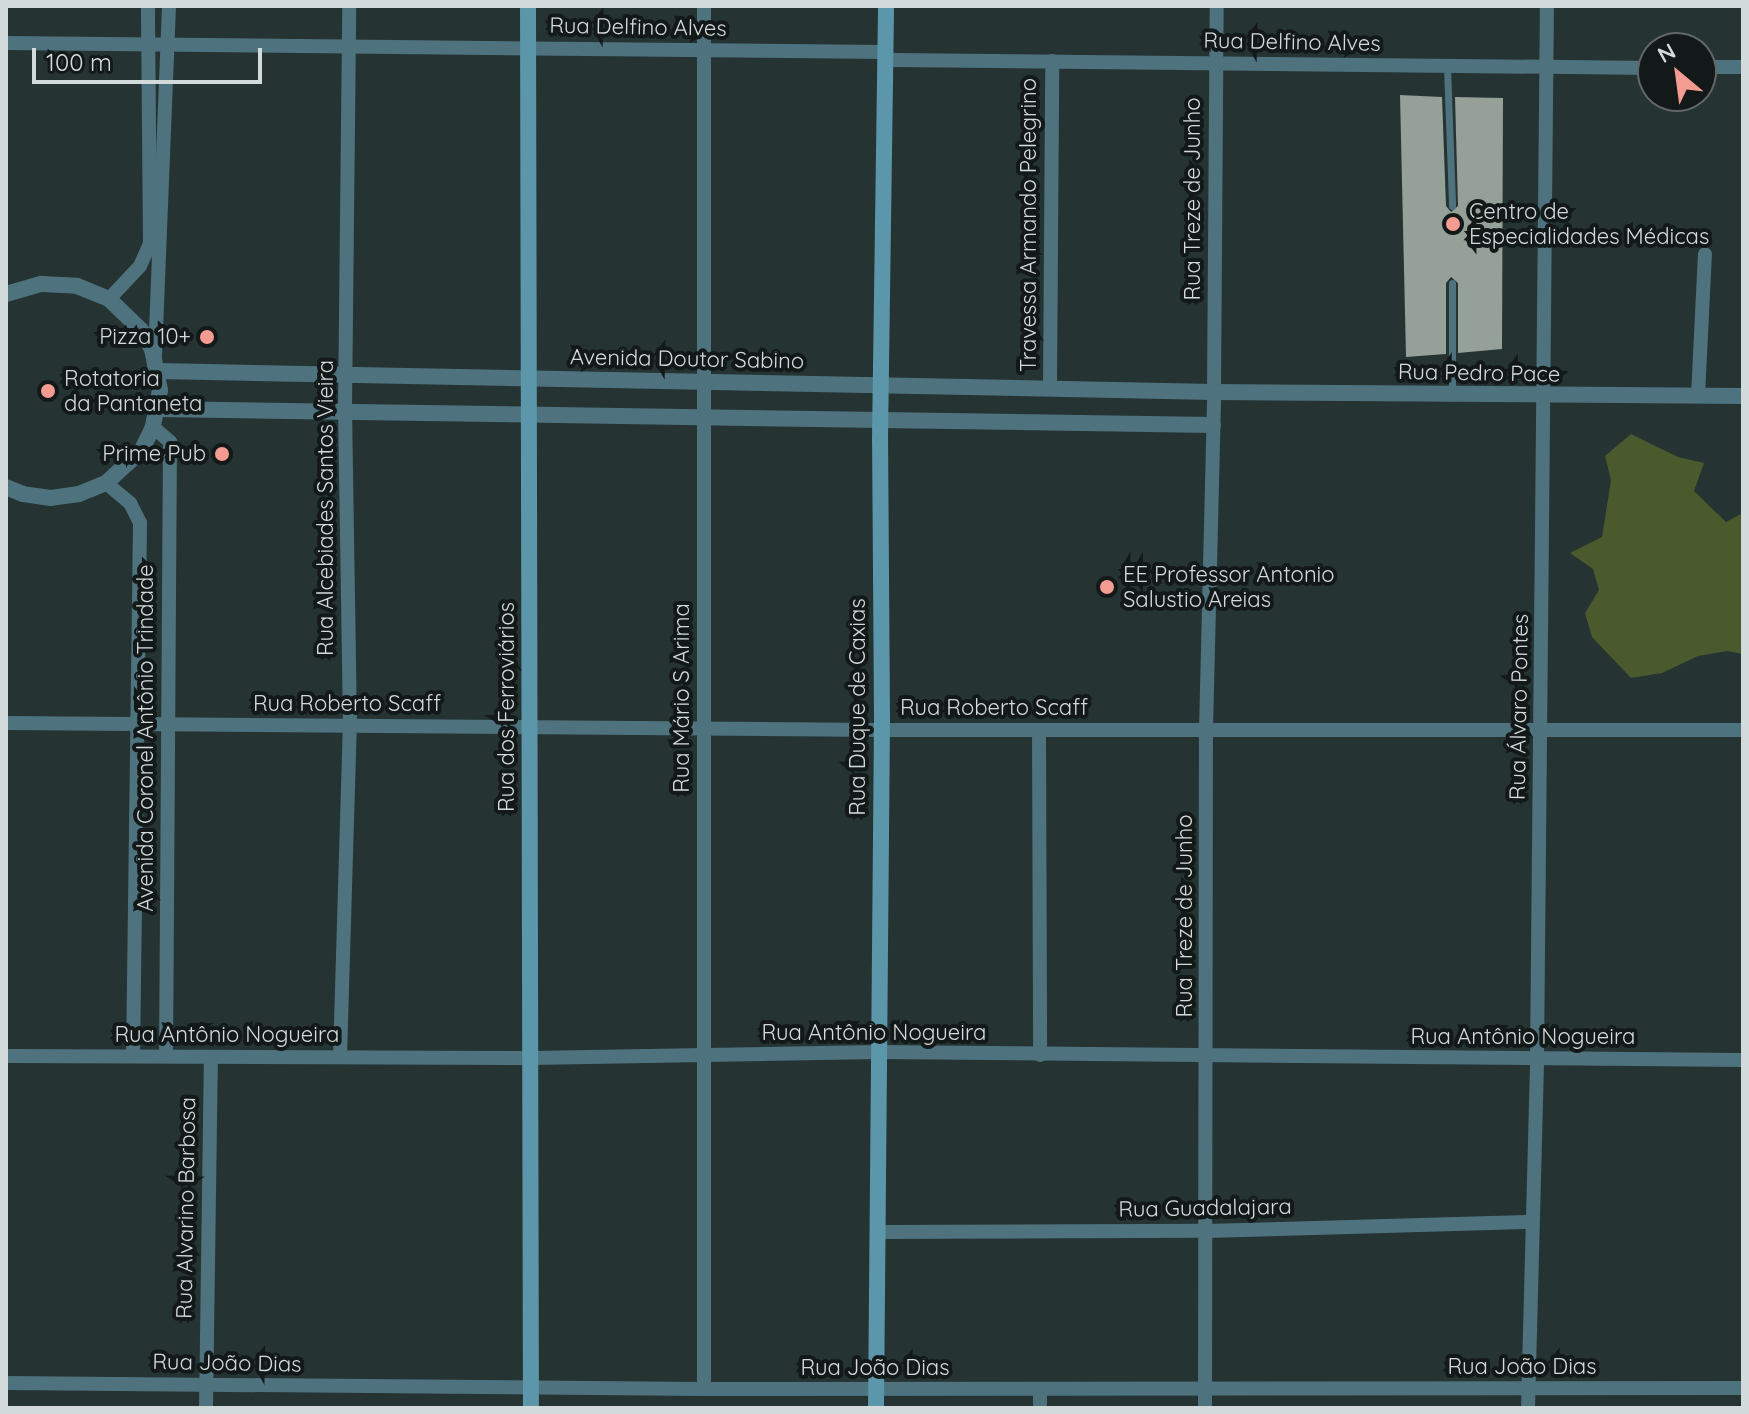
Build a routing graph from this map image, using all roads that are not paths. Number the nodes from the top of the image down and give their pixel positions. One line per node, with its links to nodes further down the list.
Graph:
1 (148, 6): 10 (street)
2 (169, 6): 11 (street)
3 (349, 6): 12 (street, Rua Alcebiades Santos Vieira)
4 (528, 6): 13 (main road, Rua dos Ferroviários)
5 (704, 6): 14 (street, Rua Mário S Arima)
6 (886, 6): 15 (main road, Rua Duque de Caxias)
7 (1217, 6): 17 (street, Rua Treze de Junho)
8 (1547, 6): 22 (street, Rua Álvaro Pontes)
9 (6, 43): 10 (street, Rua Delfino Alves)
10 (148, 44): 11 (street, Rua Delfino Alves); 27 (street)
11 (168, 44): 12 (street, Rua Delfino Alves); 28 (street)
12 (348, 46): 13 (street, Rua Delfino Alves); 29 (street, Rua Alcebiades Santos Vieira)
13 (527, 48): 14 (street, Rua Delfino Alves); 30 (main road, Rua dos Ferroviários)
14 (704, 49): 15 (street, Rua Delfino Alves); 31 (street, Rua Mário S Arima)
15 (889, 56): 16 (street, Rua Delfino Alves); 32 (main road, Rua Duque de Caxias)
16 (1052, 61): 17 (street, Rua Delfino Alves); 33 (street, Travessa Armando Pelegrino)
17 (1216, 62): 18 (street, Rua Delfino Alves); 34 (street, Rua Treze de Junho)
18 (1447, 67): 22 (street, Rua Delfino Alves); 23 (lane)
19 (1717, 67): 20 (street)
20 (1743, 67)
21 (1637, 68): 22 (street, Rua Delfino Alves)
22 (1546, 70): 36 (street, Rua Álvaro Pontes)
23 (1452, 206)
24 (1705, 254): 37 (street)
25 (1452, 283): 35 (lane)
26 (7, 293): 27 (street)
27 (109, 299): 28 (street)
28 (156, 365): 29 (street, Avenida Doutor Sabino); 39 (street)
29 (347, 374): 30 (street, Avenida Doutor Sabino); 40 (street, Rua Alcebiades Santos Vieira)
30 (529, 378): 31 (street, Avenida Doutor Sabino); 41 (main road, Rua dos Ferroviários)
31 (704, 382): 32 (street, Avenida Doutor Sabino); 42 (street, Rua Mário S Arima)
32 (882, 385): 33 (street, Avenida Doutor Sabino); 43 (main road, Rua Duque de Caxias)
33 (1050, 388): 34 (street, Avenida Doutor Sabino)
34 (1214, 392): 35 (street, Rua Pedro Pace); 44 (street, Rua Treze de Junho)
35 (1452, 395): 36 (street, Rua Pedro Pace)
36 (1544, 396): 37 (street, Rua Pedro Pace); 57 (street, Rua Álvaro Pontes)
37 (1698, 396): 38 (street, Rua Pedro Pace)
38 (1743, 396)
39 (158, 409): 40 (street); 45 (street)
40 (345, 411): 41 (street); 51 (street, Rua Alcebiades Santos Vieira)
41 (529, 414): 42 (street); 52 (main road, Rua dos Ferroviários)
42 (704, 417): 43 (street); 53 (street, Rua Mário S Arima)
43 (880, 420): 44 (street); 54 (main road, Rua Duque de Caxias)
44 (1213, 425): 56 (street, Rua Treze de Junho)
45 (153, 427): 46 (street); 50 (street, Avenida Coronel Antônio Trindade)
46 (106, 483): 47 (street); 49 (street, Avenida Coronel Antônio Trindade)
47 (6, 487)
48 (6, 723): 49 (street, Rua Roberto Scaff)
49 (138, 724): 50 (street, Rua Roberto Scaff); 62 (street, Avenida Coronel Antônio Trindade)
50 (169, 724): 51 (street, Rua Roberto Scaff); 63 (street, Avenida Coronel Antônio Trindade)
51 (350, 726): 52 (street, Rua Roberto Scaff); 66 (street, Rua Alcebiades Santos Vieira)
52 (528, 727): 53 (street, Rua Roberto Scaff); 68 (main road, Rua dos Ferroviários)
53 (704, 729): 54 (street, Rua Roberto Scaff); 64 (street, Rua Mário S Arima)
54 (880, 730): 55 (street, Rua Roberto Scaff); 59 (main road, Rua Duque de Caxias)
55 (1039, 730): 56 (street, Rua Roberto Scaff); 60 (street)
56 (1206, 730): 57 (street, Rua Roberto Scaff); 67 (street, Rua Treze de Junho)
57 (1540, 730): 58 (street, Rua Roberto Scaff); 69 (street, Rua Álvaro Pontes)
58 (1743, 730)
59 (878, 1052): 60 (street, Rua Antônio Nogueira); 64 (street, Rua Antônio Nogueira); 73 (main road, Rua Duque de Caxias)
60 (1040, 1055): 67 (street, Rua Antônio Nogueira)
61 (6, 1056): 62 (street, Rua Antônio Nogueira)
62 (133, 1056): 63 (street, Rua Antônio Nogueira)
63 (166, 1056): 65 (street, Rua Antônio Nogueira)
64 (704, 1056): 68 (street, Rua Antônio Nogueira); 78 (street, Rua Mário S Arima)
65 (211, 1057): 66 (street, Rua Antônio Nogueira); 75 (street, Rua Alvarino Barbosa)
66 (340, 1057): 68 (street, Rua Antônio Nogueira)
67 (1208, 1057): 69 (street, Rua Antônio Nogueira); 72 (street, Rua Treze de Junho)
68 (531, 1058): 76 (main road, Rua dos Ferroviários)
69 (1537, 1059): 70 (street, Rua Antônio Nogueira); 71 (street, Rua Álvaro Pontes)
70 (1743, 1060)
71 (1532, 1222): 72 (street, Rua Guadalajara); 82 (street, Rua Álvaro Pontes)
72 (1206, 1231): 73 (street, Rua Guadalajara); 79 (street, Rua Treze de Junho)
73 (878, 1232): 80 (main road, Rua Duque de Caxias)
74 (6, 1383): 75 (street, Rua João Dias)
75 (205, 1385): 76 (street, Rua João Dias); 83 (street, Rua Alvarino Barbosa)
76 (531, 1388): 78 (street, Rua João Dias); 84 (main road, Rua dos Ferroviários)
77 (1743, 1388): 82 (street, Rua João Dias)
78 (704, 1389): 80 (street, Rua João Dias)
79 (1205, 1389): 81 (street, Rua João Dias); 82 (street, Rua João Dias); 87 (street, Rua Treze de Junho)
80 (877, 1390): 81 (street, Rua João Dias); 85 (main road, Rua Duque de Caxias)
81 (1040, 1390): 86 (street)
82 (1528, 1390): 88 (street, Rua Álvaro Pontes)
83 (206, 1408)
84 (531, 1408)
85 (876, 1408)
86 (1040, 1408)
87 (1205, 1408)
88 (1528, 1408)

